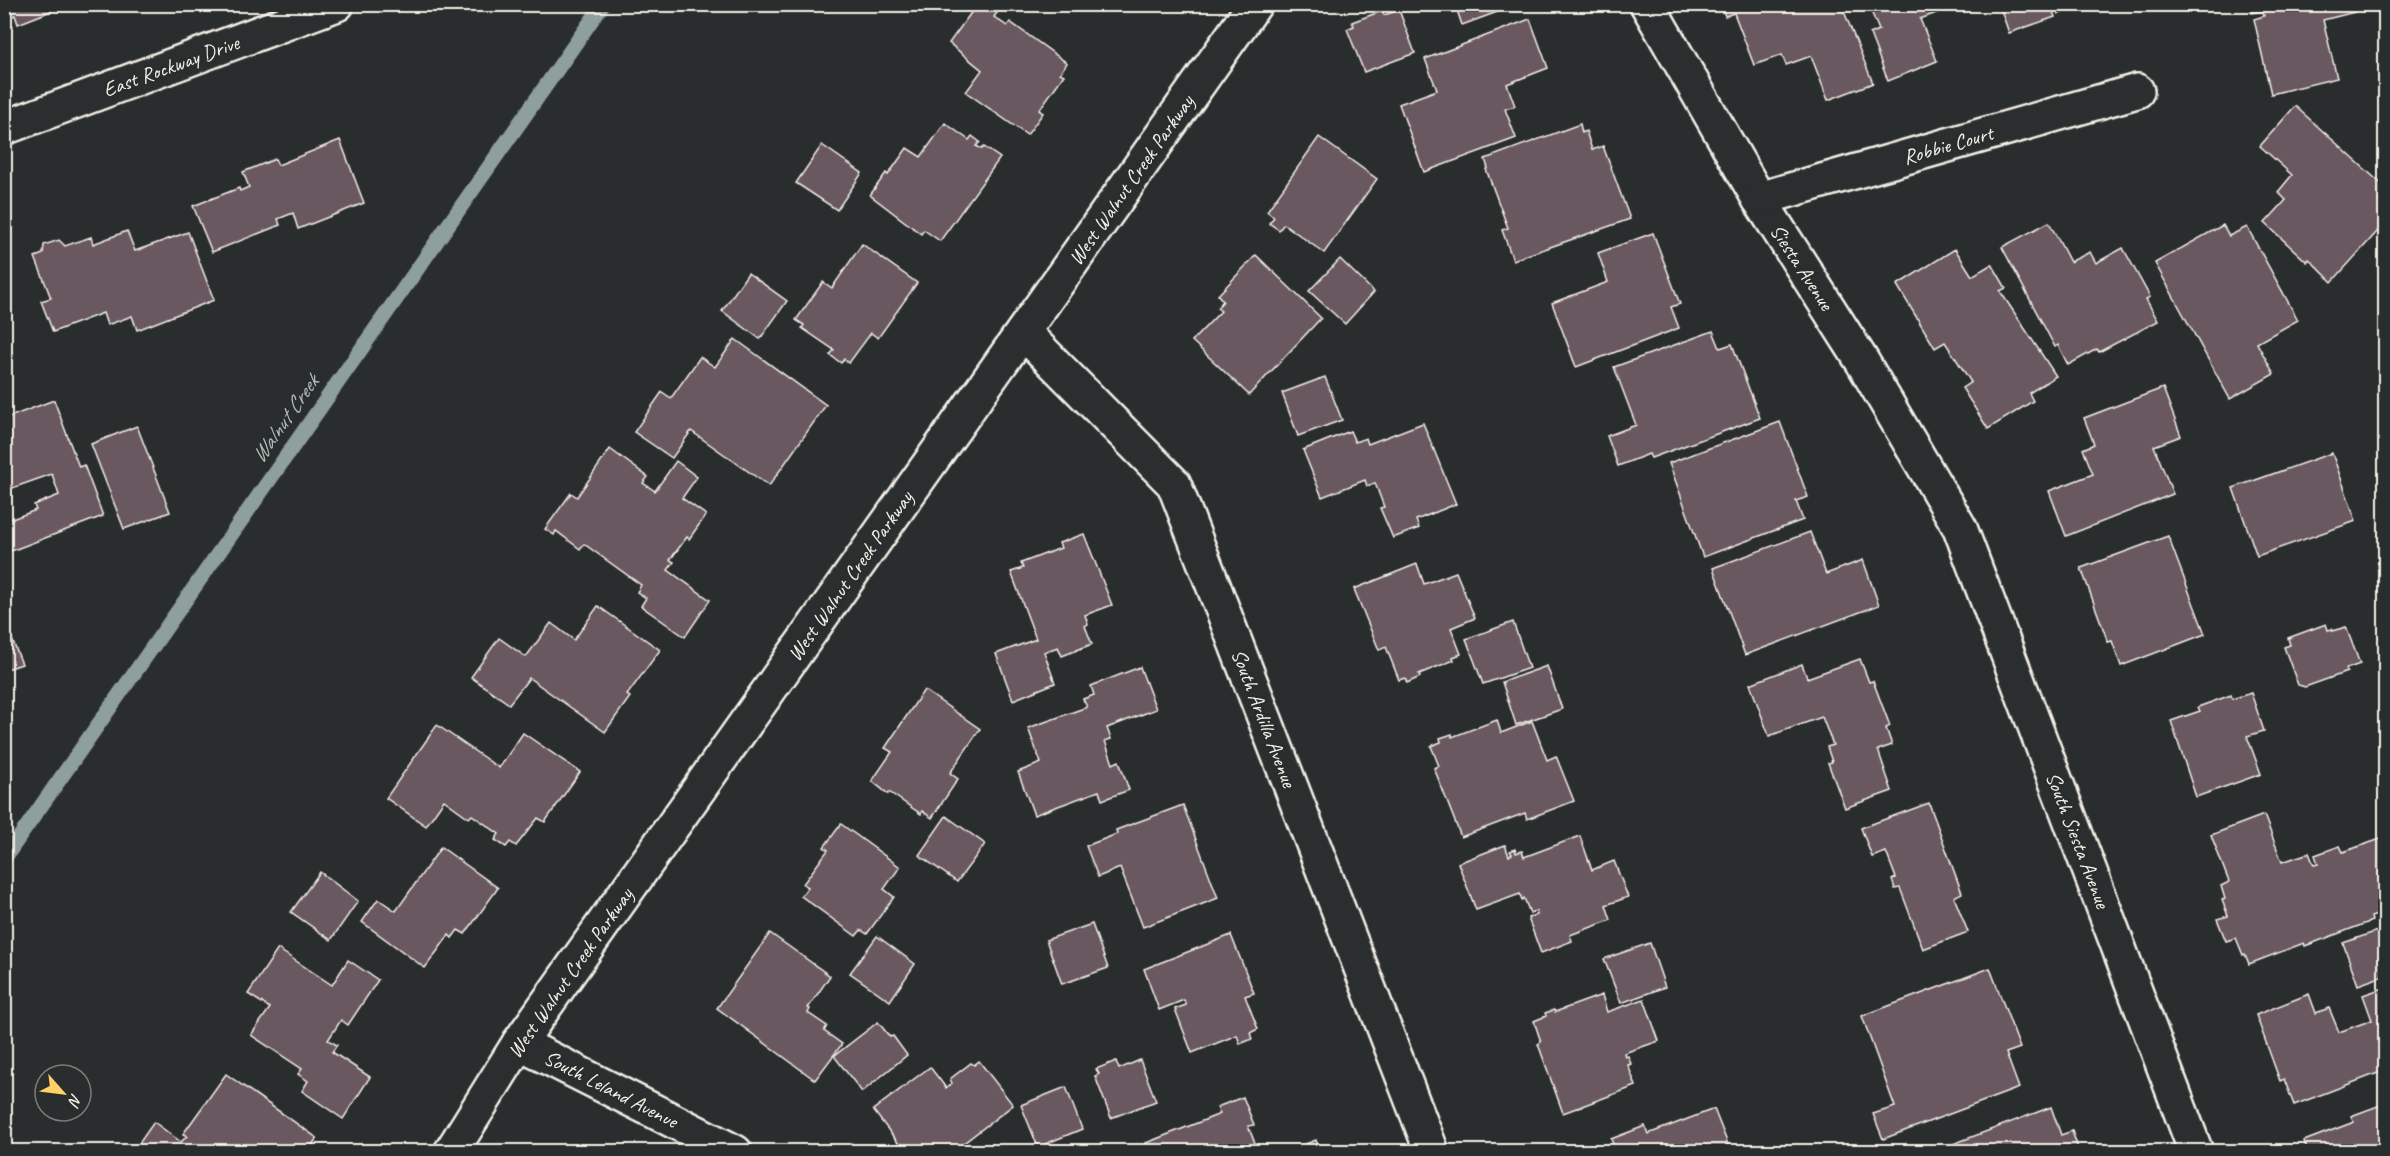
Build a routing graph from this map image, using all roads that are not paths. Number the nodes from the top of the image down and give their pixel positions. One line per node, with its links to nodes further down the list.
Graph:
1 (337, 4): 5 (street, East Rockway Drive)
2 (1255, 4): 7 (street, West Walnut Creek Parkway)
3 (1647, 4): 6 (street, Siesta Avenue)
4 (2137, 91): 6 (street, Robbie Court)
5 (4, 128)
6 (1759, 199): 8 (street, Siesta Avenue)
7 (1023, 332): 9 (street, West Walnut Creek Parkway); 12 (street, South Ardilla Avenue)
8 (1960, 528): 13 (street, South Siesta Avenue)
9 (519, 1043): 10 (street, West Walnut Creek Parkway); 11 (street, South Leland Avenue)
10 (451, 1152)
11 (735, 1152)
12 (1432, 1152)
13 (2196, 1152)

